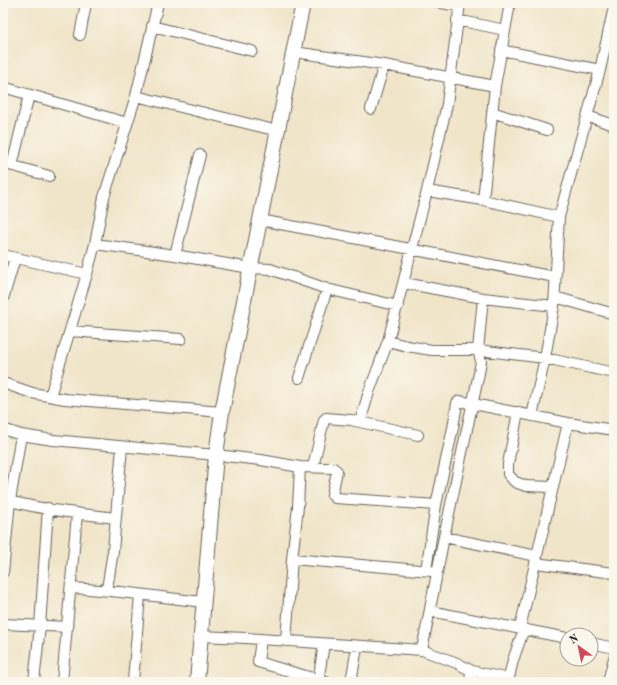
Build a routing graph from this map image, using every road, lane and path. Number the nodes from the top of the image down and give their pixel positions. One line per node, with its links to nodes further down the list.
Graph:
1 (86, 3): 11 (street)
2 (158, 3): 9 (street)
3 (303, 3): 15 (street)
4 (442, 3): 6 (street)
5 (510, 3): 10 (street)
6 (460, 4): 8 (street)
7 (614, 7): 12 (street)
8 (457, 20): 10 (street); 18 (street)
9 (152, 26): 14 (street); 22 (street)
10 (505, 30): 13 (street)
11 (80, 35)
12 (610, 49): 17 (street)
13 (501, 50): 17 (street); 19 (street)
14 (252, 51)
15 (294, 52): 16 (street); 29 (street)
16 (384, 65): 18 (street); 23 (street)
17 (600, 70): 25 (street)
18 (450, 78): 19 (street); 33 (street)
19 (495, 86): 24 (street)
20 (3, 88): 21 (street)
21 (29, 95): 26 (street); 31 (street)
22 (136, 96): 26 (street); 29 (street)
23 (371, 109)
24 (492, 112): 28 (street); 34 (street)
25 (587, 116): 27 (street); 35 (street)
26 (127, 123): 37 (street)
27 (614, 124)
28 (547, 130)
29 (278, 131): 36 (street)
30 (200, 155): 39 (street)
31 (8, 165): 32 (street)
32 (49, 176)
33 (427, 191): 34 (street); 38 (street)
34 (483, 200): 35 (street)
35 (559, 217): 44 (street)
36 (260, 220): 38 (street); 42 (street)
37 (95, 244): 39 (street); 43 (street)
38 (412, 249): 44 (street); 45 (street)
39 (175, 254): 42 (street)
40 (3, 255): 41 (street)
41 (15, 258): 43 (street); 48 (street)
42 (250, 268): 46 (street); 62 (street)
43 (87, 274): 52 (street)
44 (555, 277): 49 (street)
45 (404, 283): 47 (street); 50 (street)
46 (326, 289): 50 (street); 58 (street)
47 (483, 298): 49 (street); 55 (street)
48 (3, 299)
49 (555, 302): 51 (street); 56 (street)
50 (398, 306): 54 (street)
51 (614, 314)
52 (70, 332): 53 (street); 60 (street)
53 (181, 339)
54 (388, 341): 55 (street); 65 (street)
55 (478, 350): 56 (street); 61 (street)
56 (545, 358): 57 (street); 64 (street)
57 (614, 373)
58 (299, 378)
59 (3, 383): 60 (street)
60 (50, 396): 62 (street)
61 (474, 404): 63 (street); 77 (street); 82 (street)
62 (222, 412): 72 (street)
63 (518, 412): 64 (street); 75 (street)
64 (532, 416): 66 (street)
65 (360, 422): 69 (street); 74 (street)
66 (568, 423): 68 (street); 75 (street)
67 (3, 429): 70 (street)
68 (614, 430)
69 (418, 434)
70 (21, 435): 71 (street); 76 (street)
71 (122, 447): 72 (street); 80 (street)
72 (216, 455): 73 (street); 92 (street)
73 (300, 467): 74 (street); 83 (street)
74 (314, 467): 77 (street)
75 (552, 487): 84 (street)
76 (10, 501): 78 (street); 81 (street)
77 (436, 505): 85 (street)
78 (48, 508): 79 (street); 95 (street)
79 (77, 514): 80 (street); 89 (street)
80 (116, 518): 90 (street)
81 (5, 532): 87 (street)
82 (444, 538): 84 (street); 86 (street)
83 (292, 559): 85 (street); 101 (street)
84 (536, 560): 88 (street); 97 (street)
85 (426, 570): 86 (street)
86 (437, 571): 93 (street)
87 (3, 572)
88 (614, 573)
89 (71, 588): 90 (street); 96 (street)
90 (107, 589): 91 (street)
91 (140, 595): 92 (street); 113 (street)
92 (203, 602): 98 (street)
93 (430, 611): 97 (street); 106 (street)
94 (3, 624): 95 (street)
95 (40, 626): 96 (street); 111 (street)
96 (68, 627): 112 (street)
97 (522, 628): 99 (street); 110 (street)
98 (200, 636): 100 (street); 114 (street)
99 (559, 636)
100 (261, 639): 101 (street); 109 (street)
101 (286, 641): 102 (street)
102 (324, 644): 104 (street); 109 (street)
103 (599, 645): 105 (street)
104 (357, 646): 106 (street); 115 (street)
105 (614, 648)
106 (422, 650): 108 (street)
107 (614, 658): 117 (street)
108 (472, 670): 110 (street); 116 (street)
109 (320, 681)
110 (508, 681)
111 (34, 682)
112 (62, 682)
113 (132, 682)
114 (197, 682)
115 (351, 682)
116 (469, 682)
117 (608, 682)

